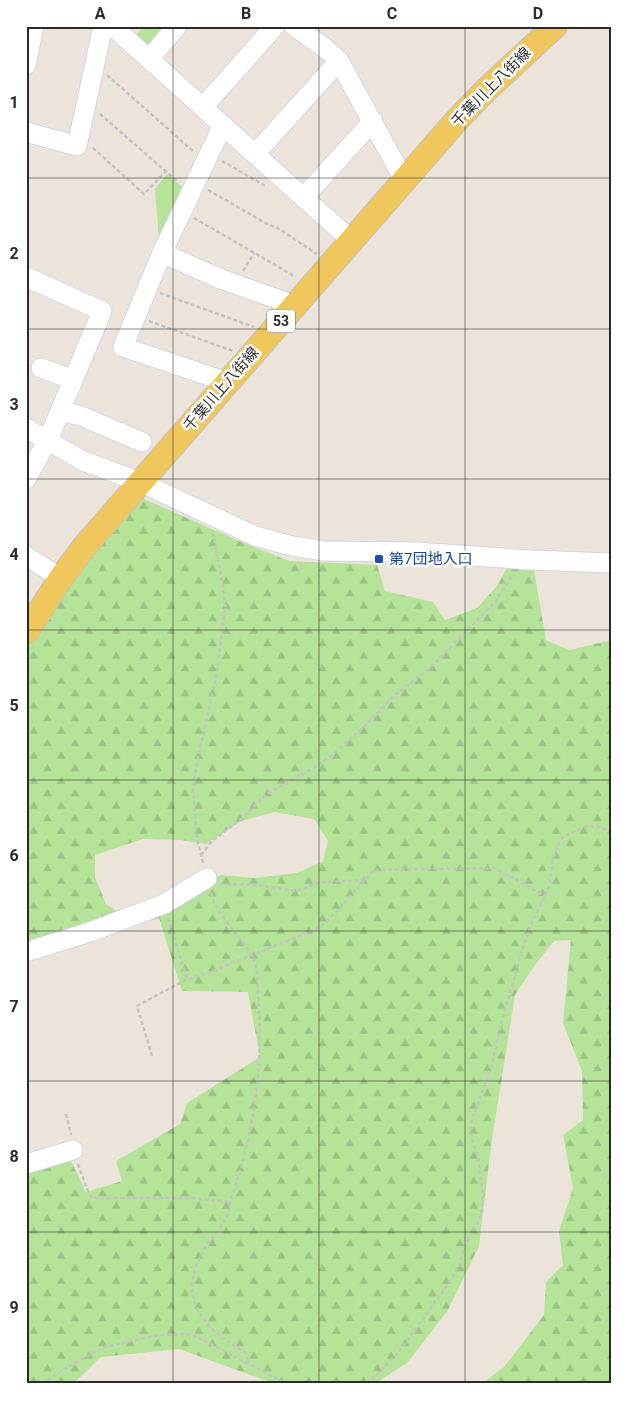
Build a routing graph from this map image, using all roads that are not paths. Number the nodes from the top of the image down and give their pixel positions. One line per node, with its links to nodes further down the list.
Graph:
1 (34, 26): 10 (street)
2 (103, 26): 14 (street)
3 (178, 26): 8 (street)
4 (275, 26): 11 (street)
5 (294, 26): 9 (street)
6 (554, 26): 16 (main road, 千葉川上八街線 / 53)
7 (123, 30): 8 (street)
8 (149, 59): 11 (street)
9 (339, 61): 12 (street); 15 (street)
10 (26, 65)
11 (203, 107): 13 (street)
12 (373, 121): 16 (street); 17 (street)
13 (224, 125): 15 (street); 19 (street)
14 (26, 132)
15 (255, 154): 17 (street)
16 (404, 180): 18 (main road, 千葉川上八街線 / 53)
17 (304, 197): 18 (street)
18 (351, 240): 21 (main road, 千葉川上八街線 / 53)
19 (162, 253): 21 (street); 24 (street)
20 (26, 277): 23 (street)
21 (294, 305): 24 (main road, 千葉川上八街線 / 53)
22 (41, 368): 23 (street)
23 (73, 380): 25 (street)
24 (227, 382): 30 (main road, 千葉川上八街線 / 53)
25 (60, 411): 27 (street); 28 (street)
26 (26, 428): 27 (street)
27 (48, 440): 29 (street); 30 (street)
28 (142, 442)
29 (29, 468)
30 (140, 482): 32 (street); 33 (main road, 千葉川上八街線 / 53)
31 (26, 556): 33 (street)
32 (612, 563)
33 (61, 578): 34 (main road, 千葉川上八街線 / 53)
34 (27, 629)
35 (208, 881): 36 (street)
36 (26, 952)
37 (73, 1150): 38 (street)
38 (26, 1164)

